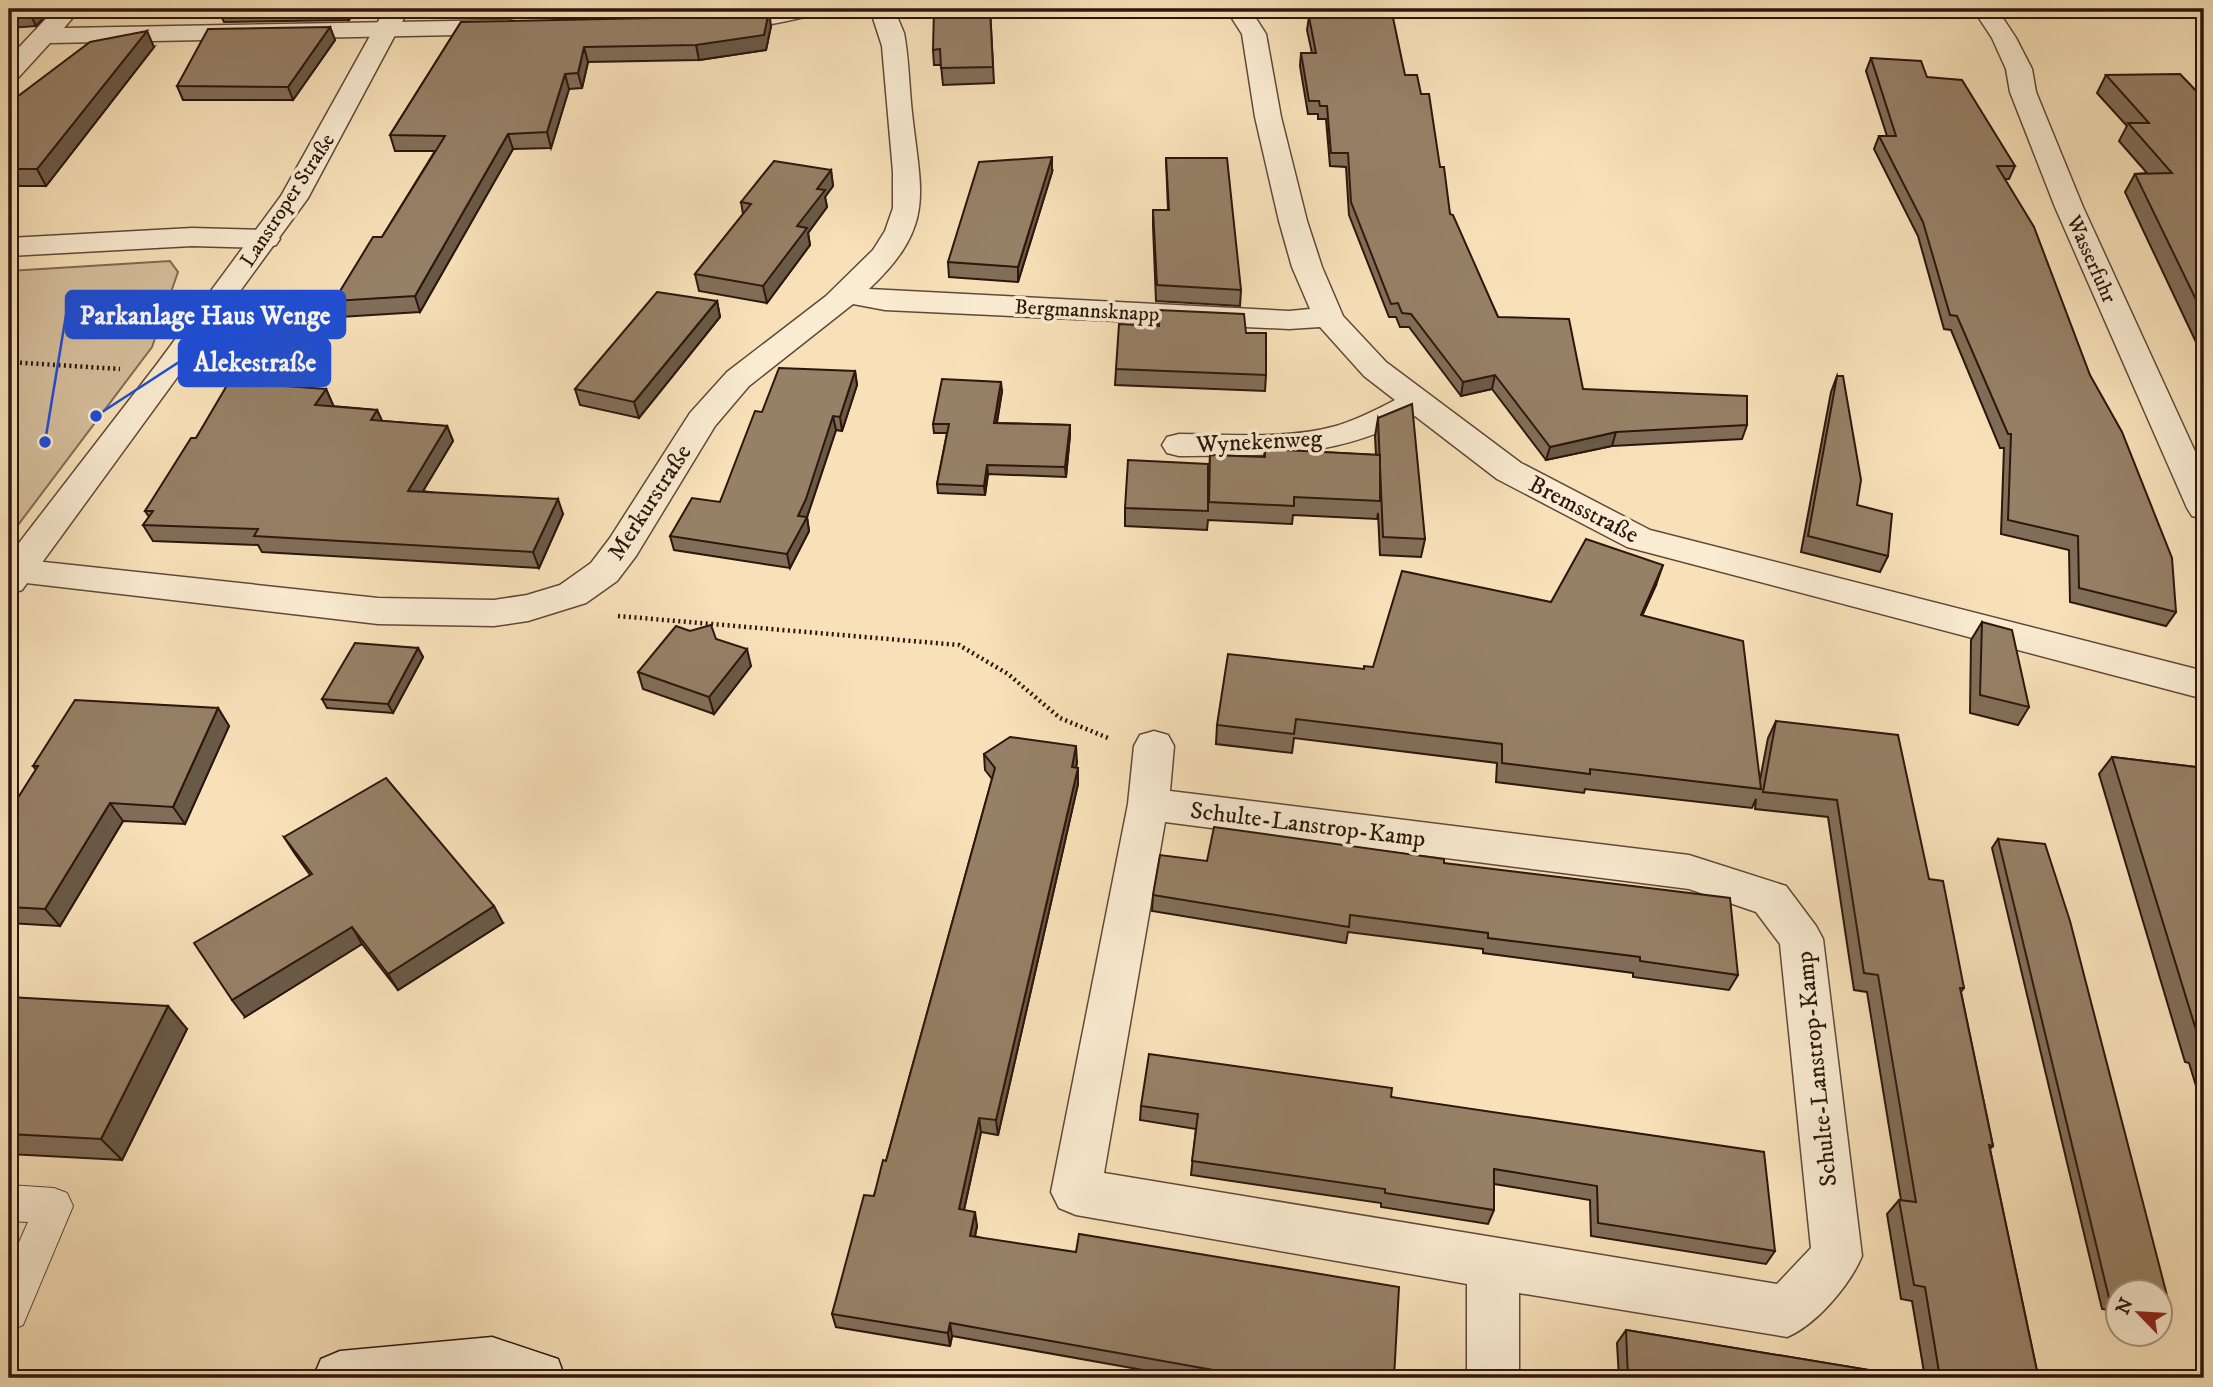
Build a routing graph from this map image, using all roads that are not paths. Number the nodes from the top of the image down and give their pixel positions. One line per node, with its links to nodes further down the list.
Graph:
1 (68, 9): 9 (street)
2 (809, 9): 7 (street)
3 (882, 9): 13 (street, Merkurstraße)
4 (1238, 9): 14 (street, Bremsstraße)
5 (1985, 9): 17 (street, Wasserfuhr)
6 (392, 19): 8 (street); 9 (street); 11 (street, Lanstroper Straße)
7 (694, 22)
8 (526, 26)
9 (29, 44): 10 (street)
10 (9, 74)
11 (266, 239): 12 (street); 18 (street, Lanstroper Straße)
12 (9, 247)
13 (847, 293): 14 (street, Bergmannsknapp); 18 (street, Merkurstraße)
14 (1328, 317): 15 (street, Bremsstraße)
15 (1416, 402): 16 (street, Wynekenweg); 19 (street, Bremsstraße)
16 (1179, 445)
17 (2204, 508)
18 (12, 576)
19 (2204, 685)
20 (1154, 746): 21 (street, Schulte-Lanstrop-Kamp)
21 (1148, 804): 23 (street, Schulte-Lanstrop-Kamp); 23 (street, Schulte-Lanstrop-Kamp)
22 (9, 1203): 24 (lane)
23 (1493, 1264): 27 (street)
24 (9, 1311)
25 (340, 1378): 26 (street)
26 (539, 1378)
27 (1493, 1378)

